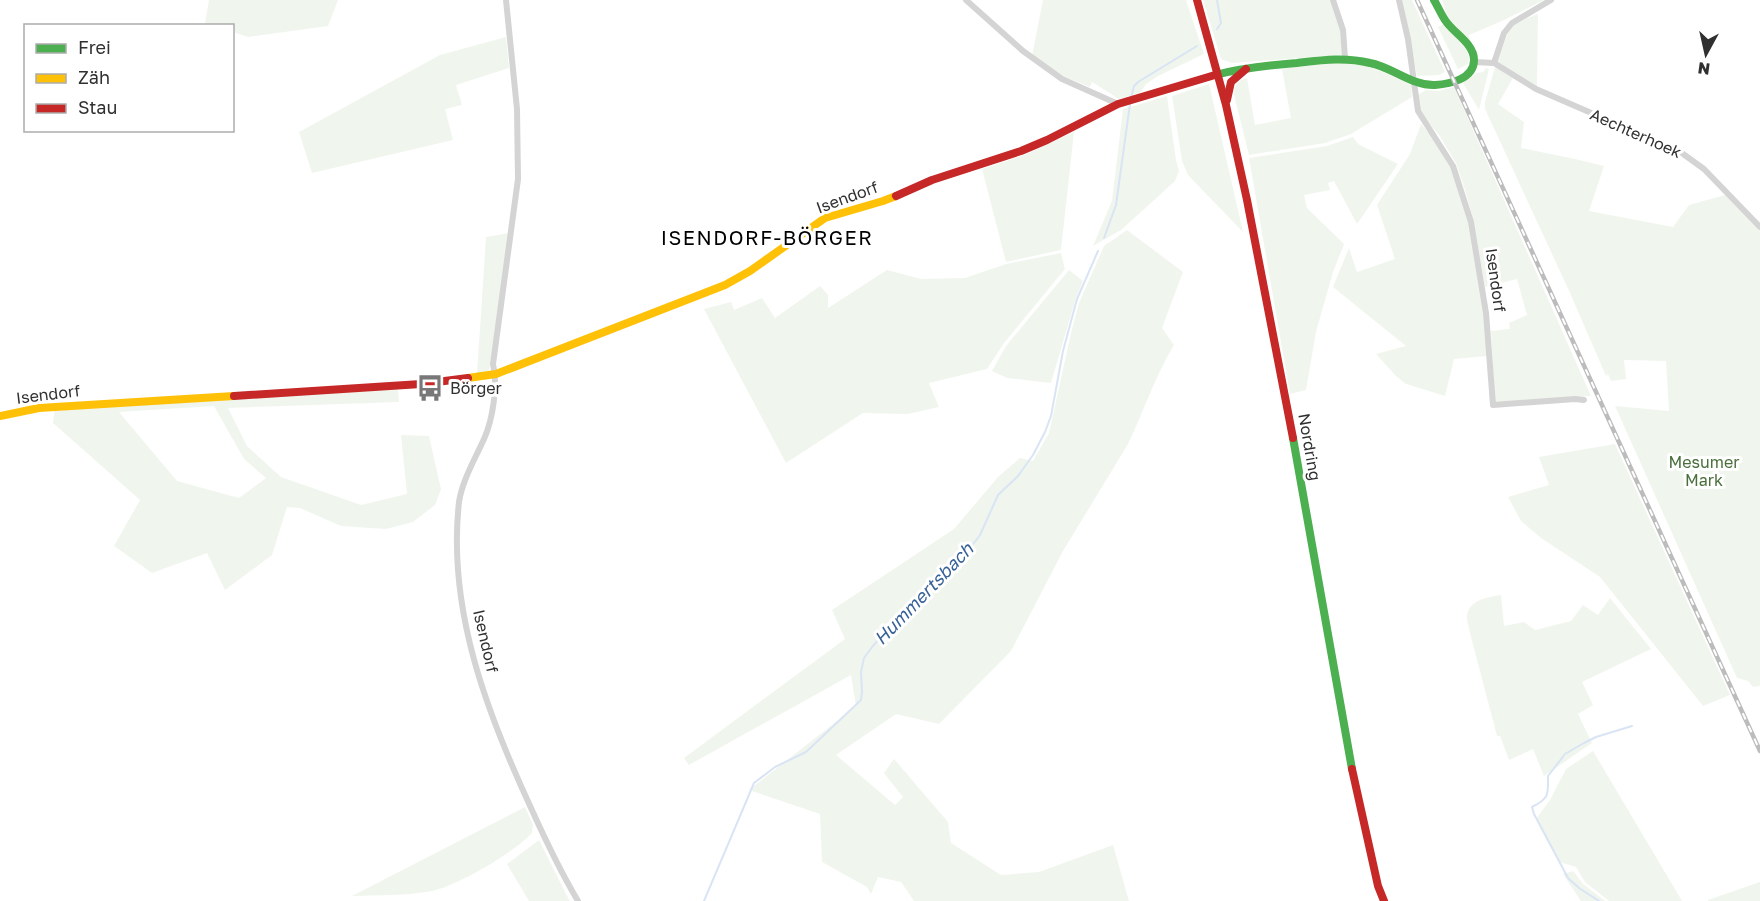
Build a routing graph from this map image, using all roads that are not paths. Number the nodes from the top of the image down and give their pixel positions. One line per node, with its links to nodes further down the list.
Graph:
1 (506, 0): 17 (street, Isendorf)
2 (966, 0): 14 (street)
3 (1197, 0): 12 (street, Nordring)
4 (1333, 0): 8 (street)
5 (1399, 0): 13 (street)
6 (1434, 0): 9 (street)
7 (1551, 0): 10 (street)
8 (1345, 58): 11 (street, Isendorf); 13 (street, Isendorf)
9 (1474, 62): 10 (street, Aechterhoek); 13 (street, Isendorf)
10 (1494, 63): 16 (street, Aechterhoek)
11 (1246, 69): 12 (street, Isendorf); 15 (street)
12 (1218, 74): 14 (street, Isendorf); 15 (street, Nordring)
13 (1414, 81): 18 (street, Isendorf)
14 (1121, 103): 17 (street, Isendorf)
15 (1226, 105): 21 (street, Nordring)
16 (1760, 227)
17 (495, 374): 19 (street, Isendorf); 20 (street, Isendorf)
18 (1584, 400)
19 (0, 416)
20 (578, 901)
21 (1384, 901)

